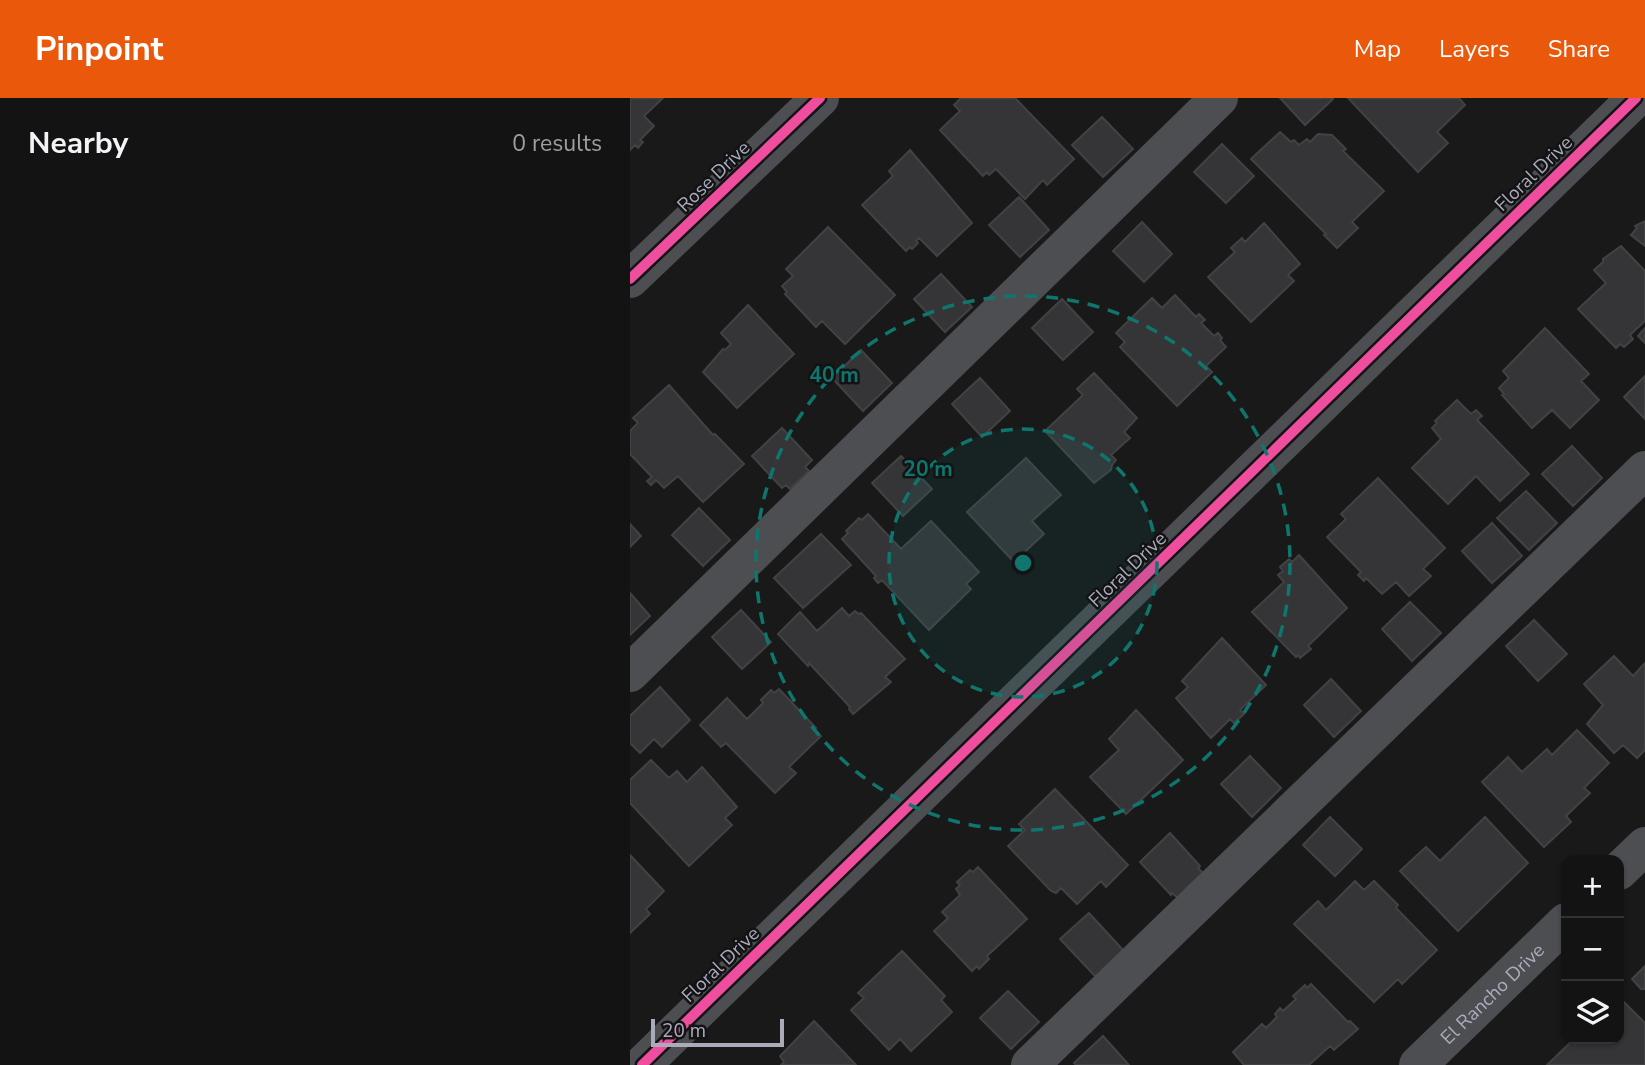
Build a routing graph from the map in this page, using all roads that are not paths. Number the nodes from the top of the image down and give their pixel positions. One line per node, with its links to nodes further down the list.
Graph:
1 (820, 98): 4 (street, Rose Drive)
2 (1219, 98): 6 (street)
3 (1636, 98): 10 (street, Floral Drive)
4 (630, 279)
5 (1645, 470): 11 (street)
6 (630, 673)
7 (1645, 846): 8 (street)
8 (1624, 866)
9 (1561, 927): 12 (street, El Rancho Drive)
10 (642, 1065)
11 (1030, 1065)
12 (1418, 1065)

